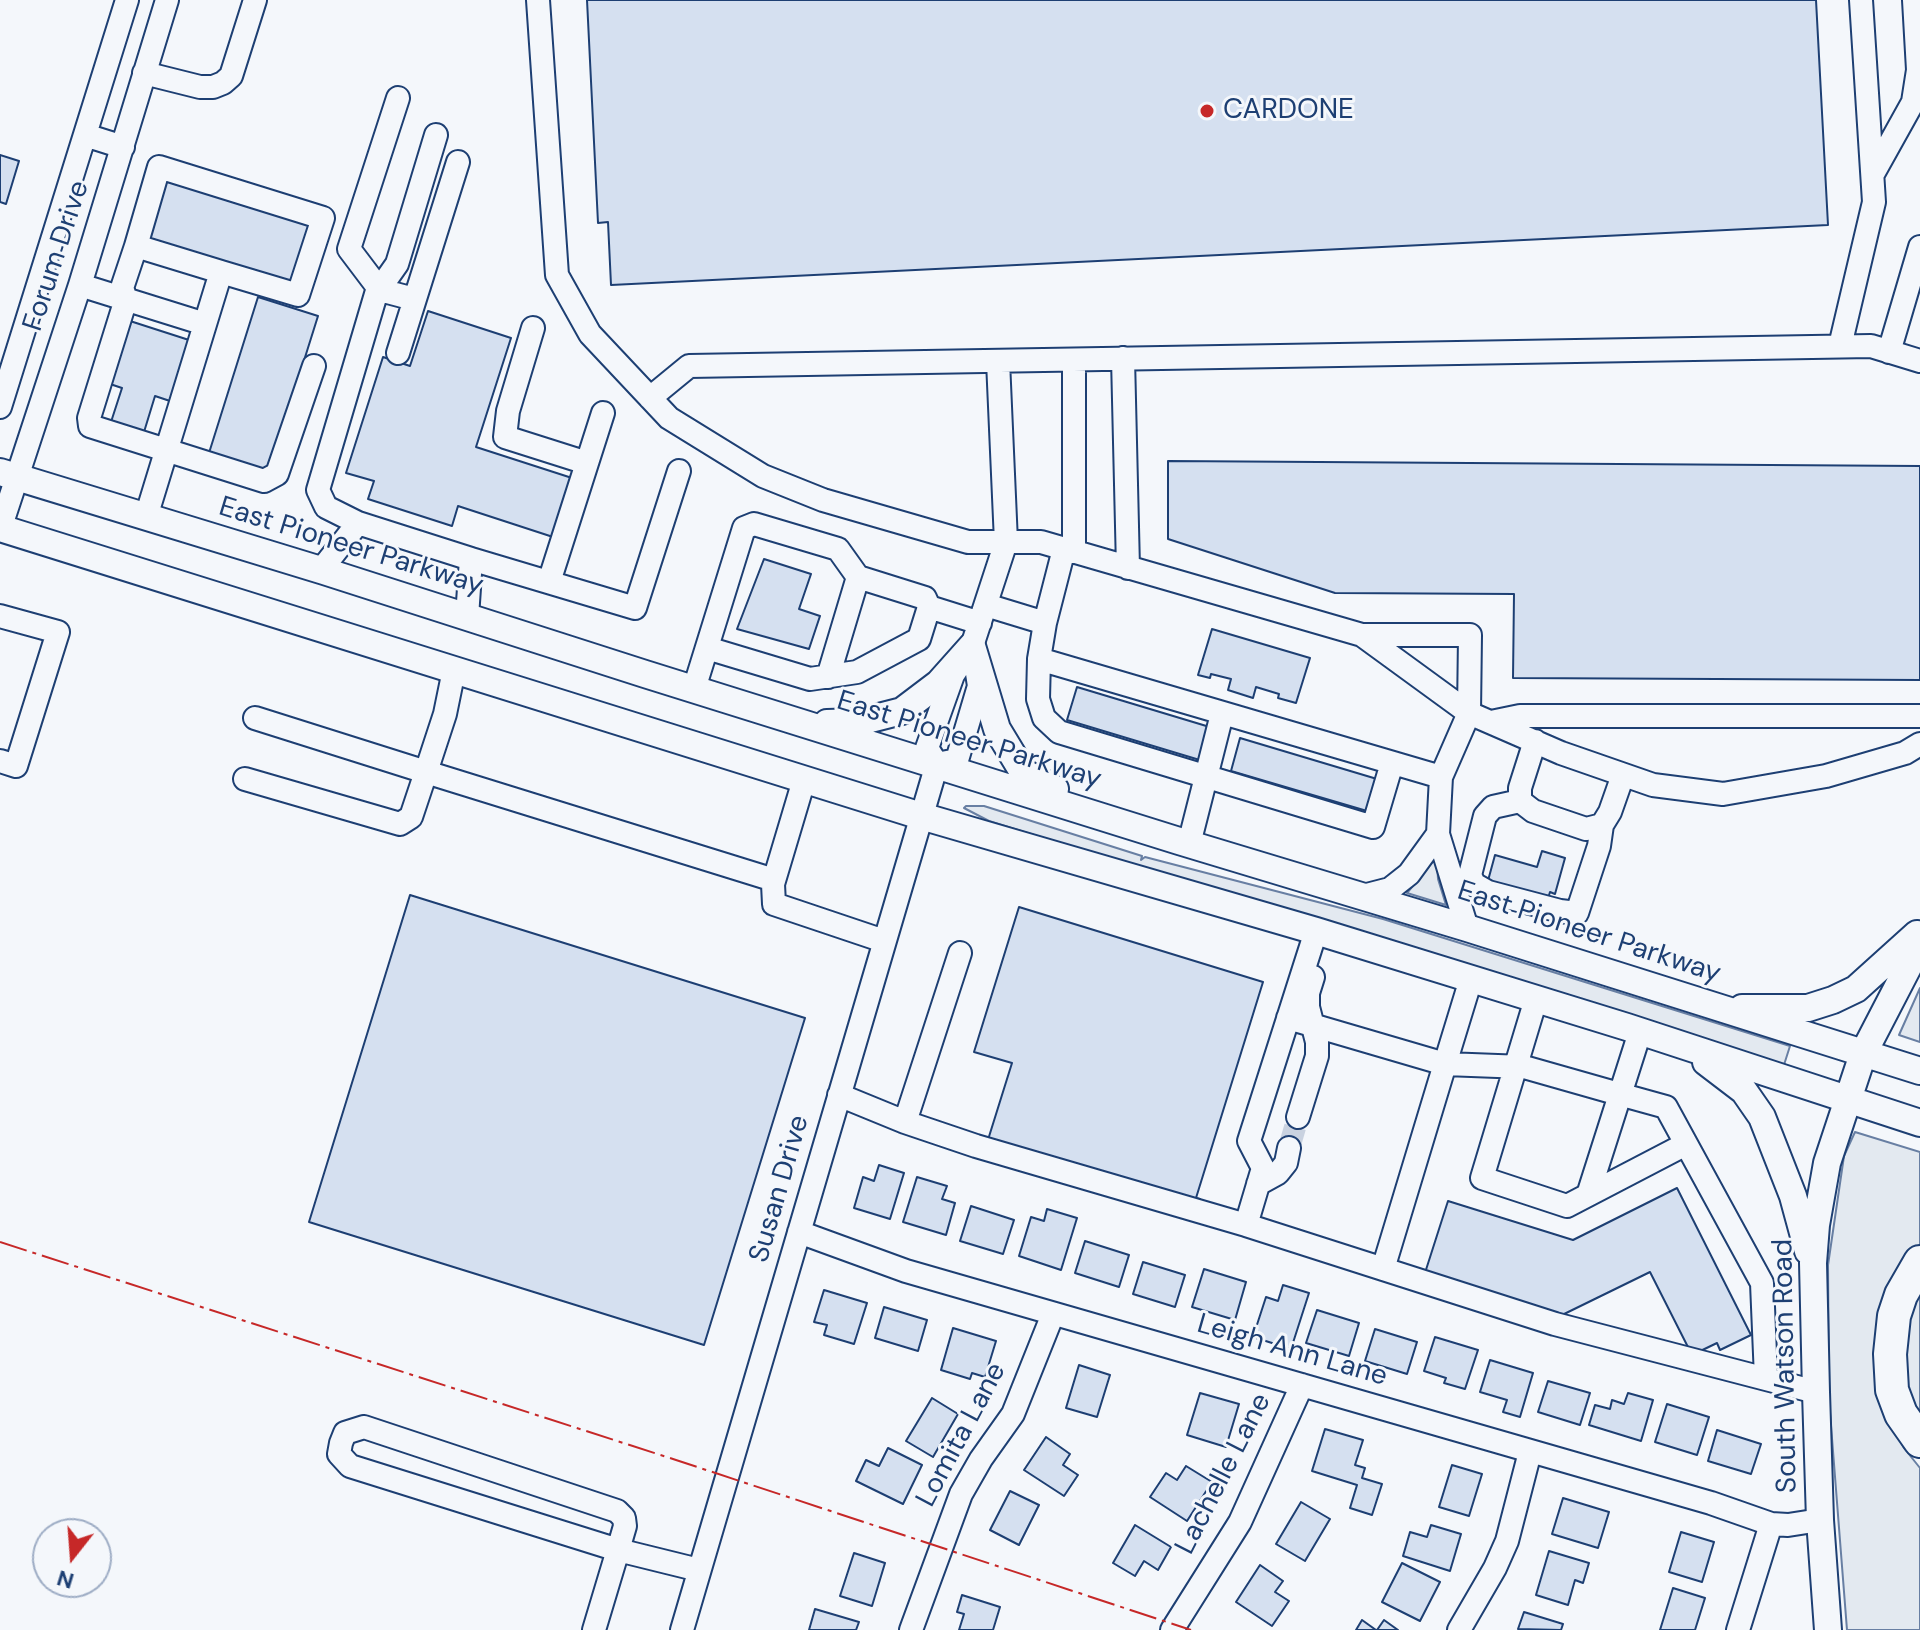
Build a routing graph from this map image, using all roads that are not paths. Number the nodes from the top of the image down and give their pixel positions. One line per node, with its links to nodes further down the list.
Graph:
1 (127, 0): 9 (street, Forum Drive)
2 (167, 0): 7 (street, Forum Drive)
3 (255, 0): 7 (street)
4 (538, 0): 33 (street)
5 (1861, 0): 13 (street)
6 (1914, 0): 13 (street)
7 (144, 73): 11 (street, Forum Drive)
8 (398, 98): 18 (street)
9 (85, 135): 11 (street); 24 (street, Forum Drive)
10 (436, 135): 18 (street)
11 (123, 147): 17 (street, Forum Drive)
12 (458, 162): 20 (street)
13 (1873, 175): 25 (street)
14 (136, 246): 16 (street); 16 (street); 19 (street)
15 (1920, 247): 26 (street)
16 (221, 272): 21 (street)
17 (80, 285): 19 (street); 39 (street, Forum Drive)
18 (380, 290): 20 (street); 41 (street)
19 (126, 299): 21 (street); 36 (street)
20 (414, 299): 27 (street)
21 (205, 324): 36 (street)
22 (533, 328): 37 (street)
23 (0, 331): 24 (street)
24 (22, 336): 34 (street, Forum Drive)
25 (1840, 346): 26 (street); 28 (street)
26 (1889, 352): 31 (street)
27 (398, 353)
28 (1123, 358): 29 (street); 46 (street)
29 (1074, 360): 30 (street); 44 (street)
30 (998, 361): 33 (street); 43 (street)
31 (1920, 361)
32 (314, 366): 36 (street)
33 (650, 398): 43 (street)
34 (0, 407)
35 (603, 413): 37 (street)
36 (166, 451): 40 (street)
37 (587, 463): 49 (street)
38 (679, 471): 49 (street)
39 (8, 475): 40 (main road, East Pioneer Parkway); 42 (street, Forum Drive)
40 (146, 517): 47 (main road, East Pioneer Parkway)
41 (358, 523): 45 (street); 47 (street)
42 (0, 528): 58 (main road)
43 (1006, 542): 44 (street); 54 (street)
44 (1069, 551): 46 (street); 53 (street)
45 (471, 559): 49 (street); 52 (street)
46 (1128, 568): 55 (street)
47 (321, 570): 52 (main road, East Pioneer Parkway)
48 (858, 577): 50 (street); 56 (street); 59 (street)
49 (549, 582)
50 (929, 607): 54 (street); 59 (street)
51 (0, 616): 69 (street)
52 (467, 617): 60 (main road, East Pioneer Parkway)
53 (1045, 623): 54 (street); 57 (street)
54 (979, 625): 66 (main road); 71 (street); 80 (main road)
55 (1362, 635): 61 (street); 61 (street)
56 (707, 648): 59 (street); 60 (street)
57 (1039, 659): 62 (street); 74 (street)
58 (454, 670): 72 (street); 77 (main road)
59 (828, 677)
60 (694, 689): 66 (main road, East Pioneer Parkway)
61 (1469, 713): 65 (street); 75 (street)
62 (1222, 714): 70 (street); 74 (street)
63 (1920, 716): 65 (street)
64 (255, 718): 72 (street)
65 (1491, 722): 67 (street)
66 (808, 724): 71 (main road, East Pioneer Parkway)
67 (1535, 741): 73 (street); 78 (street)
68 (1920, 744): 73 (street)
69 (0, 761)
70 (1392, 763): 74 (street); 75 (street)
71 (937, 764): 79 (street, Susan Drive); 80 (main road, East Pioneer Parkway)
72 (426, 772): 76 (street); 84 (street)
73 (1623, 775): 81 (street)
74 (1206, 777): 83 (street)
75 (1441, 777): 82 (street)
76 (245, 779)
77 (804, 780): 79 (main road); 84 (street)
78 (1520, 801): 81 (street); 81 (street)
79 (921, 816): 88 (main road); 89 (street, Susan Drive)
80 (1115, 820): 83 (main road, East Pioneer Parkway)
81 (1602, 825)
82 (1438, 834): 85 (street); 86 (street)
83 (1189, 844): 85 (main road, East Pioneer Parkway)
84 (774, 880): 89 (street)
85 (1363, 896): 86 (main road, East Pioneer Parkway)
86 (1467, 928): 94 (main road, East Pioneer Parkway)
87 (1920, 931): 94 (main road)
88 (1314, 940): 92 (main road); 95 (street); 96 (street)
89 (884, 941): 104 (street, Susan Drive)
90 (1920, 944): 99 (main road, South Watson Road)
91 (960, 953): 107 (street)
92 (1471, 979): 93 (main road); 100 (street)
93 (1536, 999): 97 (main road); 101 (street)
94 (1720, 1008): 99 (main road, East Pioneer Parkway)
95 (1288, 1018): 96 (street); 111 (street)
96 (1314, 1026): 100 (street); 106 (street)
97 (1640, 1032): 98 (main road); 103 (street)
98 (1691, 1050): 105 (main road); 116 (main road)
99 (1863, 1054): 102 (main road, East Pioneer Parkway); 105 (main road, South Watson Road)
100 (1445, 1064): 101 (street); 117 (street)
101 (1516, 1067): 103 (street); 112 (street)
102 (1920, 1071)
103 (1619, 1094): 109 (street); 112 (street)
104 (839, 1095): 107 (street); 114 (street, Susan Drive)
105 (1847, 1100): 108 (main road); 116 (main road, South Watson Road)
106 (1298, 1117)
107 (905, 1122): 113 (street)
108 (1920, 1123)
109 (1686, 1144): 112 (street); 119 (street)
110 (1289, 1148): 111 (street)
111 (1258, 1184): 113 (street)
112 (1588, 1195)
113 (1246, 1225): 117 (street)
114 (799, 1232): 118 (street, Leigh Ann Lane); 127 (street, Susan Drive)
115 (1920, 1262): 122 (highway)
116 (1813, 1263): 121 (main road, South Watson Road)
117 (1383, 1269): 119 (street)
118 (1053, 1314): 120 (street, Leigh Ann Lane); 130 (street, Lomita Lane)
119 (1766, 1378): 121 (street)
120 (1302, 1385): 123 (street, Leigh Ann Lane); 131 (street, Lachelle Lane)
121 (1816, 1392): 124 (main road, South Watson Road)
122 (1920, 1441)
123 (1530, 1452): 125 (street, Leigh Ann Lane); 132 (street)
124 (1820, 1520): 125 (street, South Watson Road); 134 (main road, South Watson Road)
125 (1771, 1524): 133 (street)
126 (618, 1550): 126 (street); 127 (street); 128 (street)
127 (699, 1570): 129 (street, Susan Drive)
128 (594, 1630)
129 (682, 1630)
130 (911, 1630)
131 (1172, 1630)
132 (1459, 1630)
133 (1738, 1630)
134 (1828, 1630)

